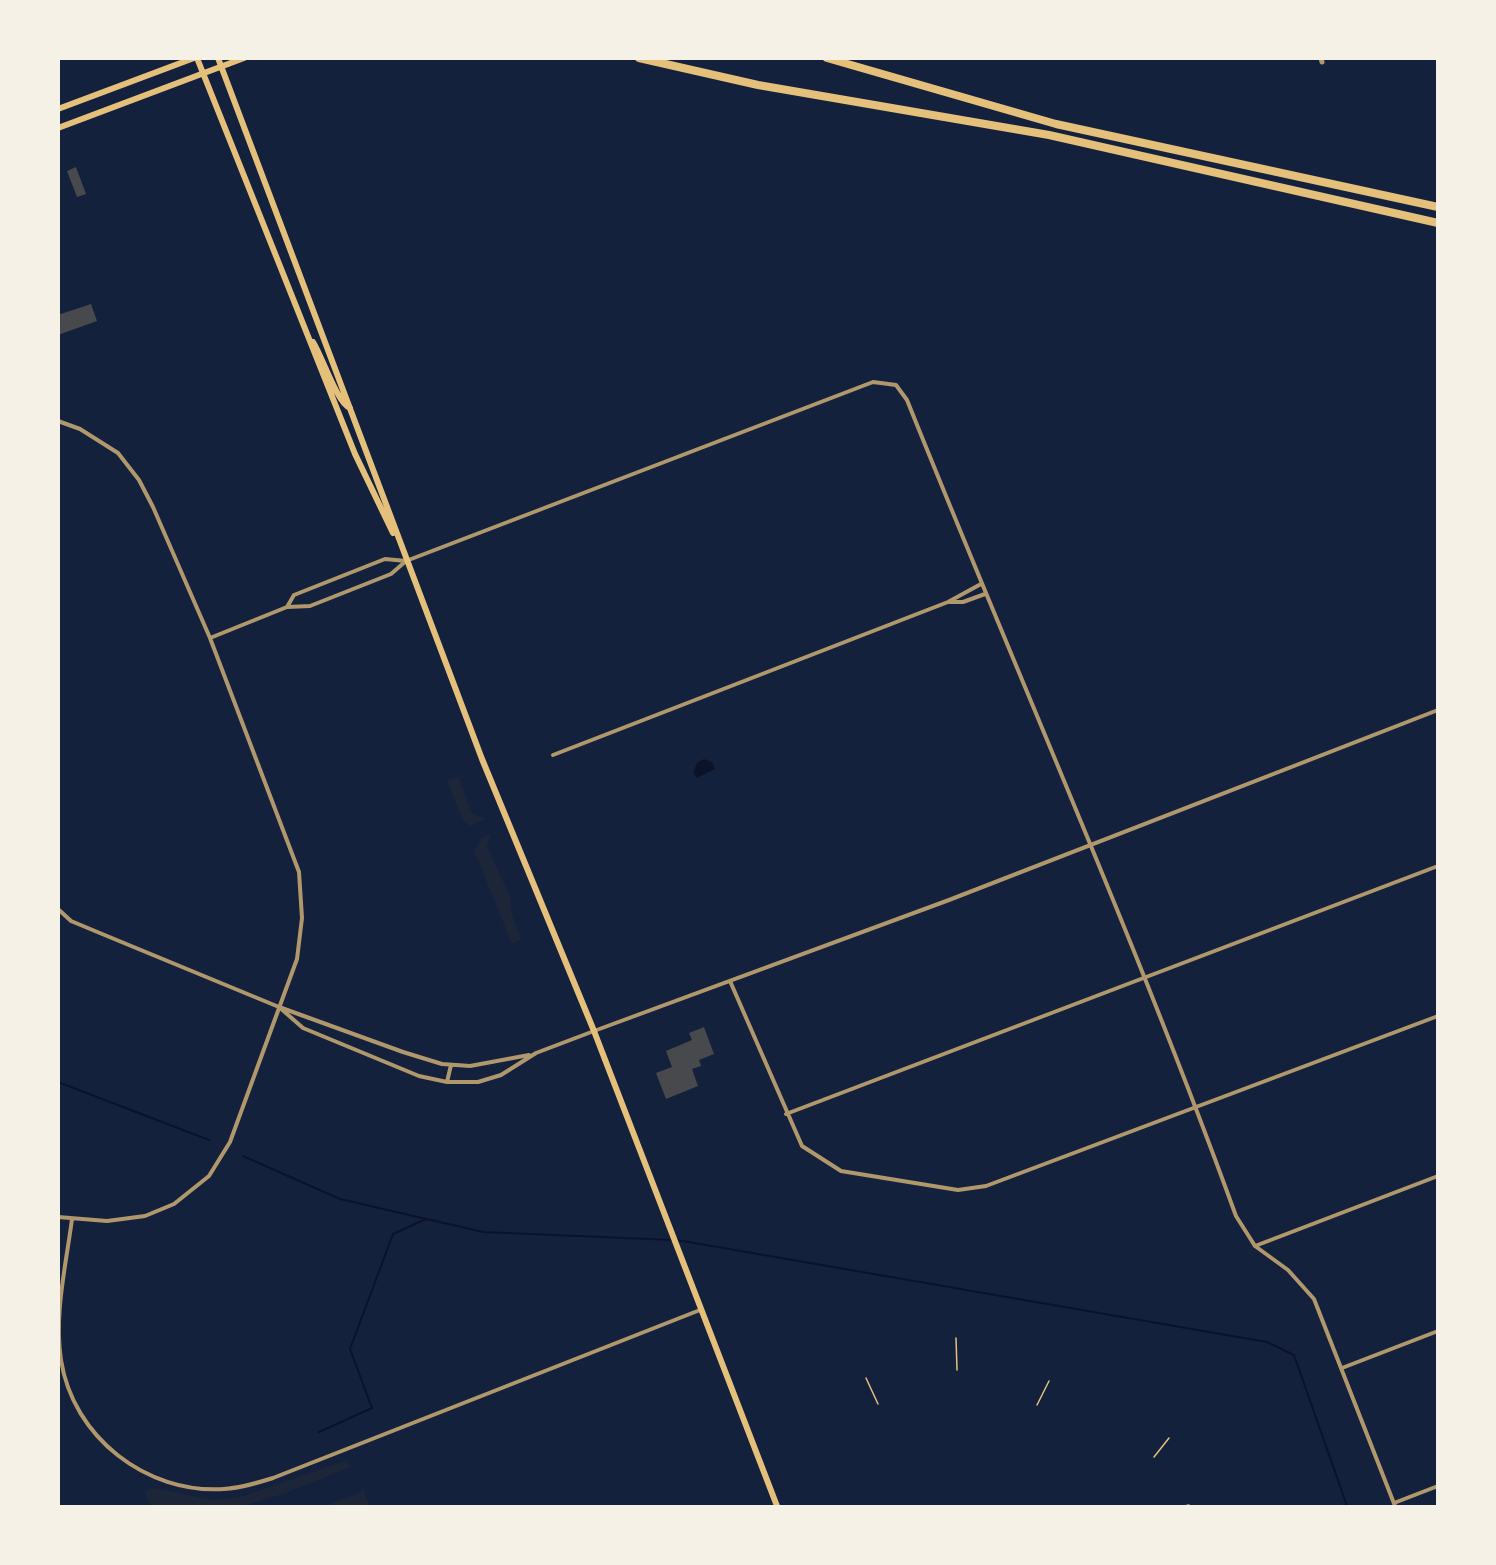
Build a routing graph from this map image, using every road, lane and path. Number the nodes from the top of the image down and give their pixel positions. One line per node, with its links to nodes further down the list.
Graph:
1 (195, 58): 7 (main road); 8 (main road)
2 (218, 58): 6 (main road)
3 (244, 58): 6 (main road)
4 (639, 58): 11 (highway)
5 (827, 58): 10 (highway)
6 (222, 67): 7 (main road); 13 (main road)
7 (203, 74): 9 (main road); 12 (main road)
8 (58, 109)
9 (58, 128)
10 (1437, 207)
11 (1437, 223)
12 (306, 332): 13 (main road); 15 (main road)
13 (350, 408): 15 (main road)
14 (58, 421): 20 (street)
15 (406, 561): 16 (street); 19 (street); 19 (street); 30 (main road)
16 (981, 584): 17 (street); 18 (street)
17 (985, 594): 18 (street); 23 (street)
18 (948, 602): 22 (street)
19 (287, 607): 20 (street)
20 (210, 638): 28 (street)
21 (1437, 710): 23 (street)
22 (553, 755)
23 (1090, 846): 26 (street); 27 (street)
24 (1437, 866): 26 (street)
25 (58, 909): 28 (street)
26 (1144, 976): 34 (street); 35 (street)
27 (730, 981): 30 (street); 35 (street)
28 (279, 1007): 32 (street); 33 (street); 38 (street)
29 (1437, 1016): 34 (street)
30 (594, 1031): 31 (street); 40 (main road)
31 (536, 1053): 32 (street); 33 (street)
32 (451, 1065): 33 (street)
33 (447, 1082)
34 (1197, 1108): 35 (street); 39 (street)
35 (786, 1114)
36 (1437, 1176): 39 (street)
37 (58, 1217): 38 (street)
38 (72, 1219): 40 (street)
39 (1256, 1246): 43 (street)
40 (700, 1310): 54 (main road)
41 (1437, 1331): 43 (street)
42 (956, 1338): 44 (path)
43 (1342, 1368): 52 (street)
44 (957, 1370)
45 (866, 1378): 47 (path)
46 (1049, 1381): 48 (path)
47 (878, 1404)
48 (1037, 1405)
49 (1169, 1438): 50 (path)
50 (1154, 1457)
51 (1437, 1486): 52 (street)
52 (1395, 1504)
53 (1189, 1505): 55 (path)
54 (777, 1506)
55 (1184, 1506)

